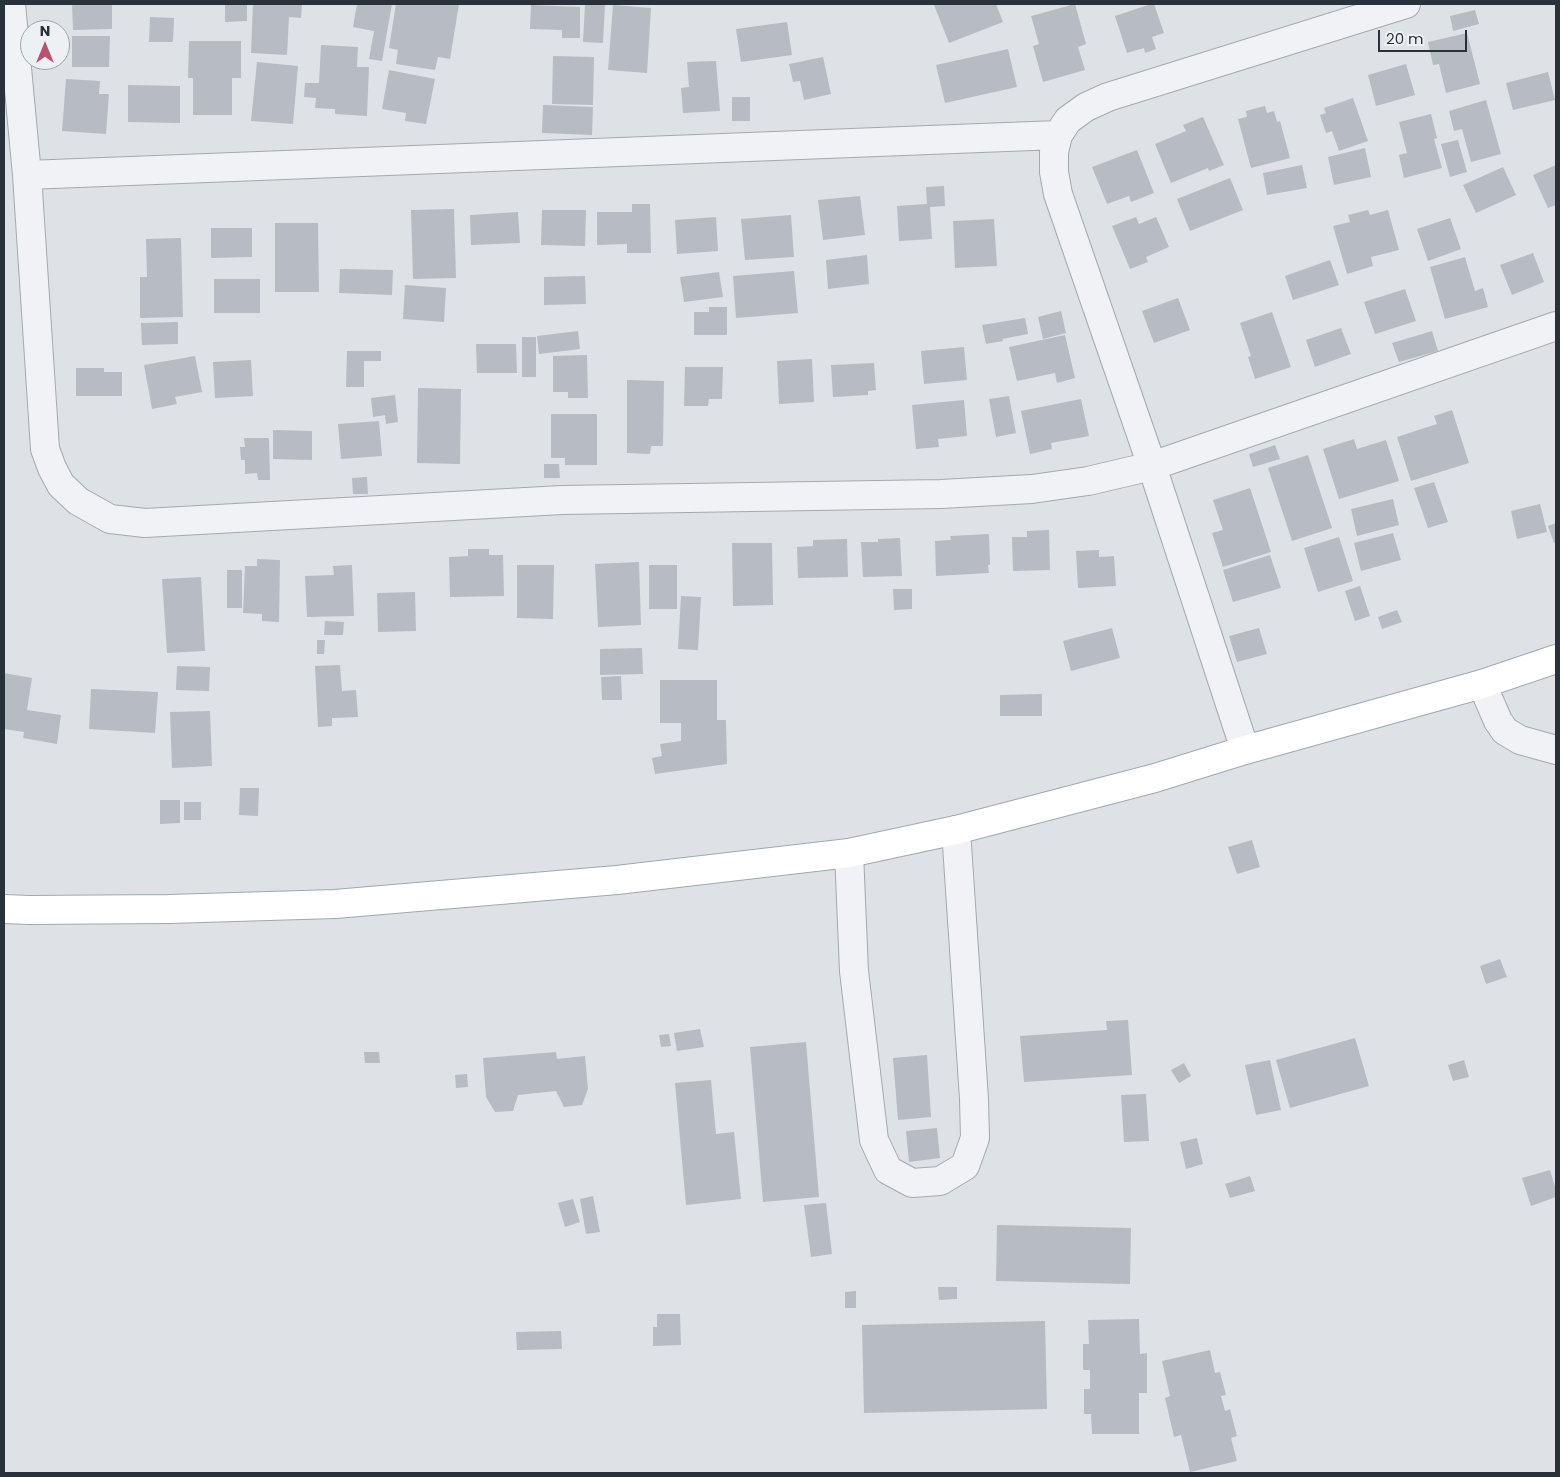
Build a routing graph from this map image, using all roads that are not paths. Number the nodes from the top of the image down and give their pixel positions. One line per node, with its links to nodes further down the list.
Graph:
1 (12, 4): 4 (street)
2 (1406, 4): 3 (street)
3 (1058, 135): 4 (street); 6 (street)
4 (27, 175): 6 (street)
5 (1556, 326): 6 (street)
6 (1152, 466): 9 (street)
7 (1556, 659): 8 (main road)
8 (1482, 684): 9 (main road); 10 (street)
9 (1245, 750): 11 (main road)
10 (1556, 750)
11 (956, 830): 12 (main road); 12 (street)
12 (849, 852): 13 (main road)
13 (4, 908)

